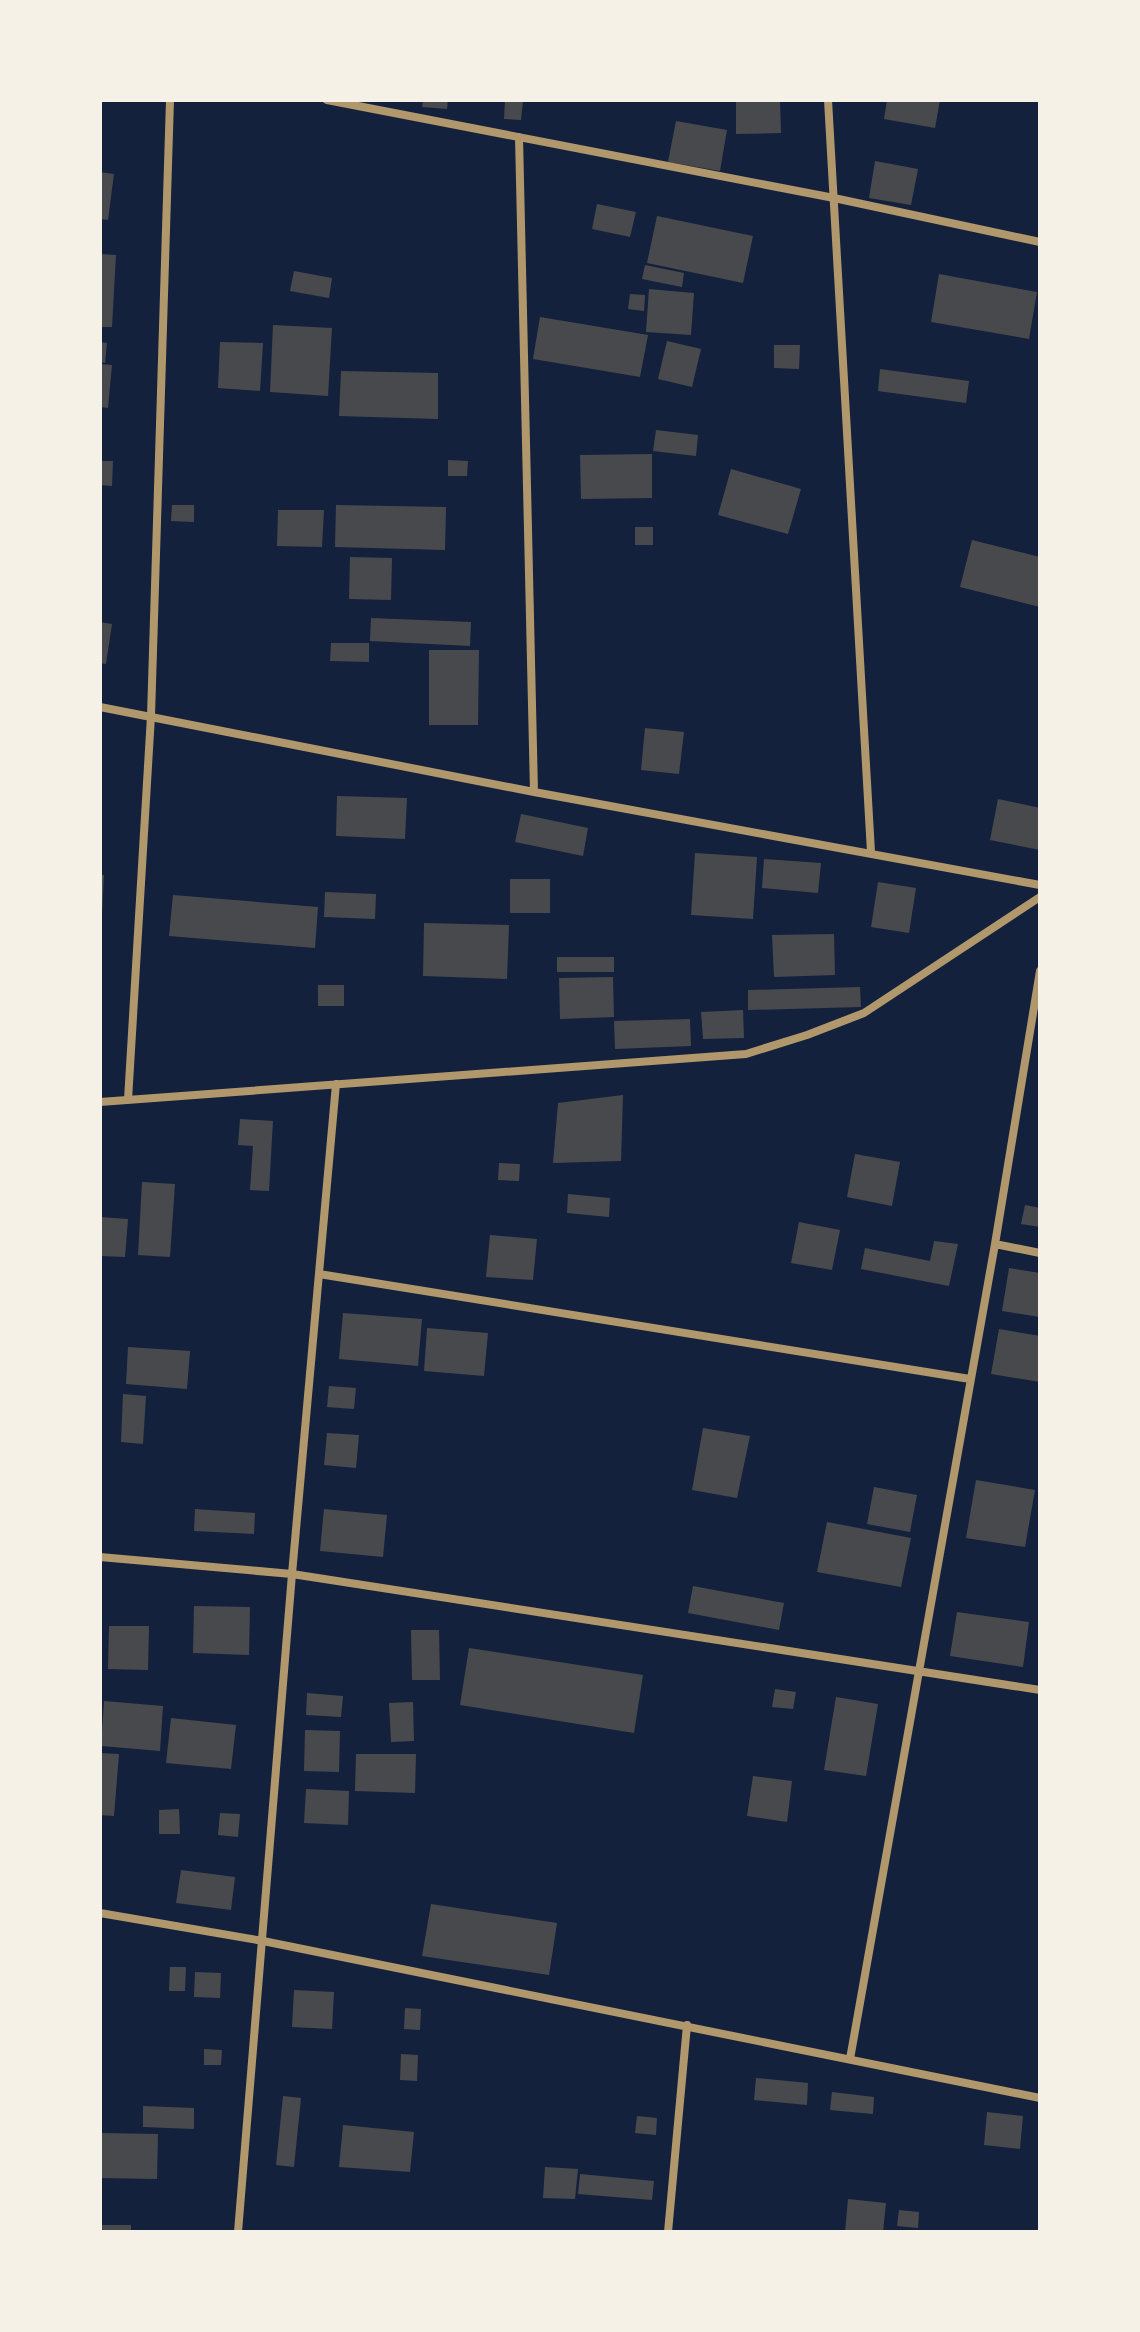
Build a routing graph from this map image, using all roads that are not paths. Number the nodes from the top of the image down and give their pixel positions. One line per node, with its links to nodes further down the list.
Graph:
1 (170, 100): 8 (street)
2 (327, 100): 4 (street)
3 (828, 100): 5 (street)
4 (519, 137): 5 (street); 9 (street)
5 (834, 198): 6 (street); 10 (street)
6 (1040, 242)
7 (100, 707): 8 (street)
8 (151, 716): 9 (street); 15 (street)
9 (534, 792): 10 (street)
10 (871, 852): 11 (street)
11 (1040, 885)
12 (1040, 897): 14 (street)
13 (1040, 971): 17 (street)
14 (336, 1084): 15 (street); 19 (street)
15 (128, 1100): 16 (street)
16 (100, 1102)
17 (995, 1244): 18 (street); 20 (street)
18 (1040, 1253)
19 (319, 1274): 20 (street); 22 (street)
20 (970, 1379): 23 (street)
21 (100, 1557): 22 (street)
22 (292, 1574): 23 (street); 26 (street)
23 (917, 1671): 24 (street); 28 (street)
24 (1040, 1690)
25 (100, 1913): 26 (street)
26 (263, 1941): 27 (street); 30 (street)
27 (687, 2025): 28 (street); 31 (street)
28 (850, 2059): 29 (street)
29 (1040, 2098)
30 (238, 2232)
31 (668, 2232)

